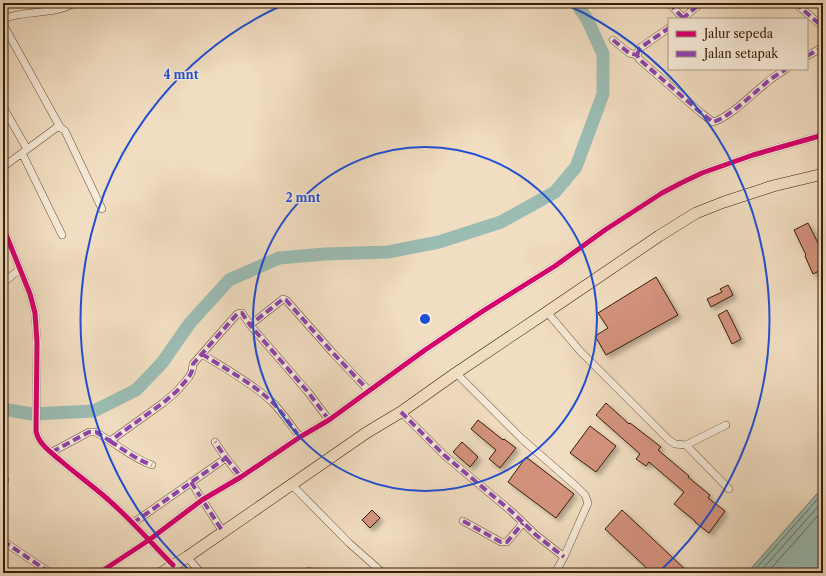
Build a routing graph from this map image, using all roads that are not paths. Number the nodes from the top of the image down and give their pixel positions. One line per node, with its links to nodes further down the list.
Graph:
1 (74, 3): 7 (street)
2 (669, 3): 5 (street)
3 (701, 3): 6 (street)
4 (794, 3): 9 (street)
5 (681, 18)
6 (683, 18)
7 (3, 19)
8 (3, 24): 17 (street)
9 (823, 27)
10 (668, 29): 13 (street)
11 (613, 40): 13 (street)
12 (823, 47): 14 (street)
13 (637, 55): 15 (street)
14 (808, 55)
15 (785, 70)
16 (3, 107): 19 (street)
17 (60, 127): 19 (street); 22 (street)
18 (823, 134): 31 (street)
19 (25, 151): 20 (street); 24 (street)
20 (3, 166)
21 (822, 172): 27 (highway)
22 (102, 209)
23 (3, 227): 25 (street)
24 (62, 235)
25 (20, 270): 26 (street); 39 (street)
26 (3, 283)
27 (547, 312): 30 (highway); 38 (street)
28 (250, 325): 29 (street); 31 (street); 33 (street)
29 (202, 354): 35 (street); 36 (street)
30 (456, 373): 32 (highway); 54 (street)
31 (369, 391): 33 (street)
32 (401, 412): 44 (highway); 49 (street)
33 (329, 420): 35 (street)
34 (726, 425): 38 (street)
35 (300, 437): 42 (street)
36 (110, 441): 39 (street); 41 (street)
37 (215, 442): 40 (street)
38 (686, 445): 45 (street)
39 (52, 452): 48 (street)
40 (226, 458): 42 (street); 43 (street)
41 (152, 465)
42 (241, 477): 46 (street)
43 (191, 482): 46 (street); 48 (street)
44 (292, 485): 50 (highway); 60 (street)
45 (729, 489)
46 (202, 500): 50 (street); 52 (street)
47 (463, 521): 49 (street)
48 (133, 523): 52 (street)
49 (524, 523): 54 (street)
50 (223, 532): 53 (highway)
51 (3, 540): 56 (street)
52 (149, 540): 55 (street); 57 (street)
53 (187, 557): 55 (highway); 59 (street)
54 (564, 557): 61 (street)
55 (173, 565): 58 (highway)
56 (57, 573)
57 (99, 573)
58 (161, 573)
59 (201, 573)
60 (383, 573)
61 (555, 573)

